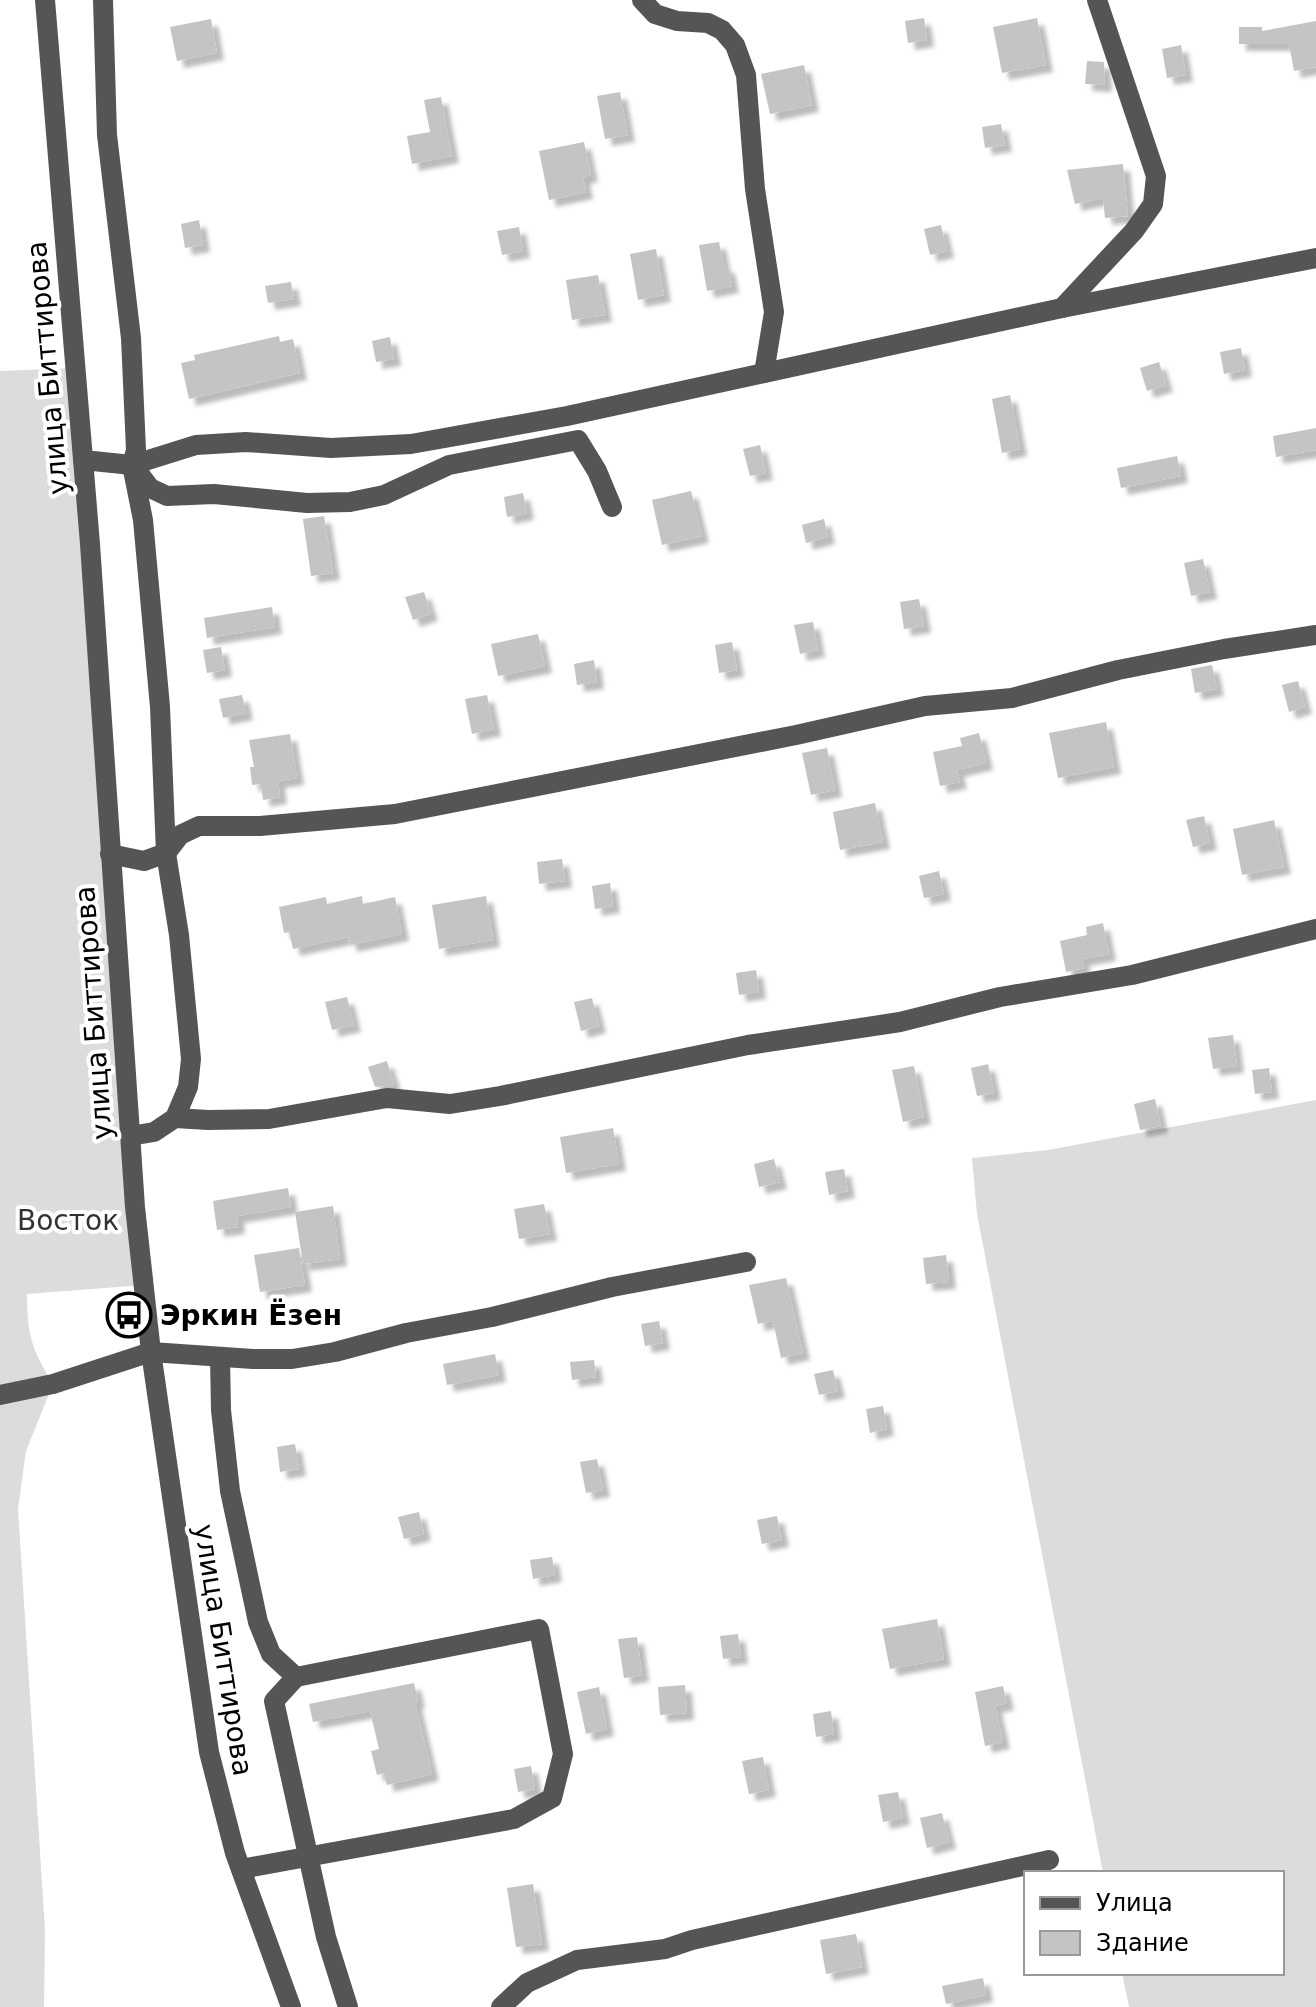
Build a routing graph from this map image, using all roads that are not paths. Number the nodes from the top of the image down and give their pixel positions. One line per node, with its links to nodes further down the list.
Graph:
1 (45, 0): 8 (street, улица Биттирова)
2 (103, 0): 9 (street)
3 (642, 0): 7 (street)
4 (1097, 0): 6 (street)
5 (1316, 258): 6 (street)
6 (1062, 308): 7 (street)
7 (764, 373): 9 (street)
8 (83, 460): 9 (street); 13 (street, улица Биттирова)
9 (132, 465): 10 (street); 12 (street)
10 (612, 507)
11 (1316, 635): 12 (street)
12 (166, 853): 13 (street); 15 (street)
13 (110, 854): 16 (street, улица Биттирова)
14 (1316, 929): 15 (street)
15 (175, 1118): 16 (street)
16 (130, 1136): 18 (street, улица Биттирова)
17 (746, 1262): 19 (street)
18 (151, 1352): 19 (street); 20 (street); 24 (street, улица Биттирова)
19 (220, 1357): 21 (street)
20 (0, 1395)
21 (296, 1677): 22 (street); 22 (street)
22 (309, 1857): 24 (street); 26 (street)
23 (1049, 1860): 27 (street)
24 (241, 1869): 25 (street, улица Биттирова)
25 (291, 2007)
26 (348, 2007)
27 (501, 2007)

